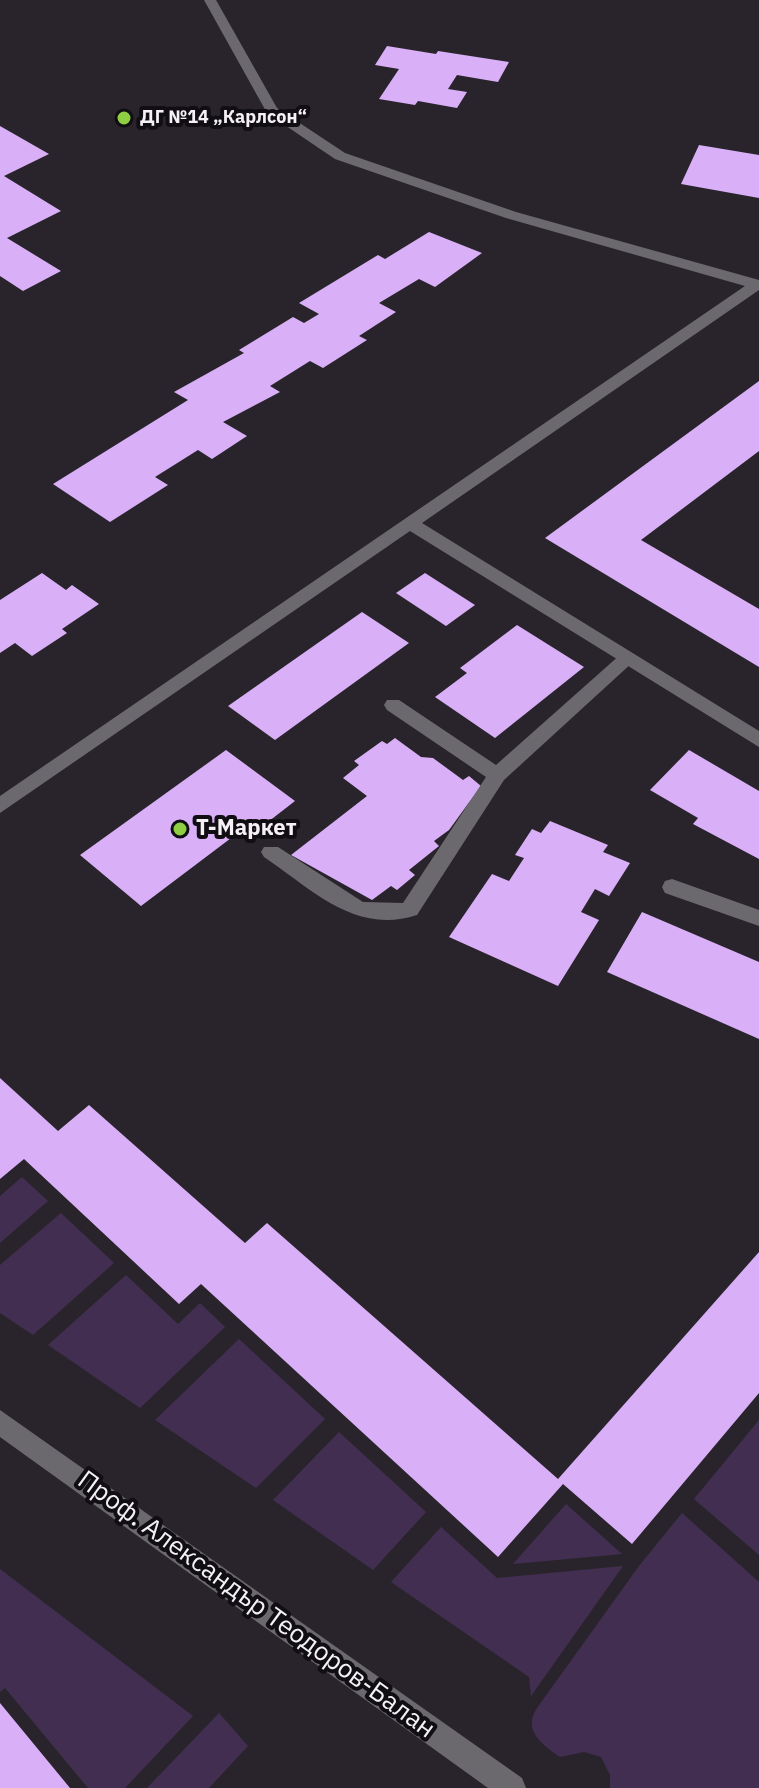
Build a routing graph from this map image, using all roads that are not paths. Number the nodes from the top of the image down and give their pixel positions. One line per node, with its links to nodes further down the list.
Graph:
1 (210, 0): 2 (street)
2 (757, 285): 3 (street)
3 (409, 523): 4 (street); 8 (street)
4 (627, 658): 6 (street); 7 (street)
5 (393, 705): 7 (street)
6 (759, 740)
7 (497, 775): 9 (street)
8 (0, 806)
9 (271, 852)
10 (672, 887): 11 (street)
11 (759, 918)
12 (0, 1422): 13 (street, Проф. Александър Теодоров-Балан)
13 (512, 1788)

